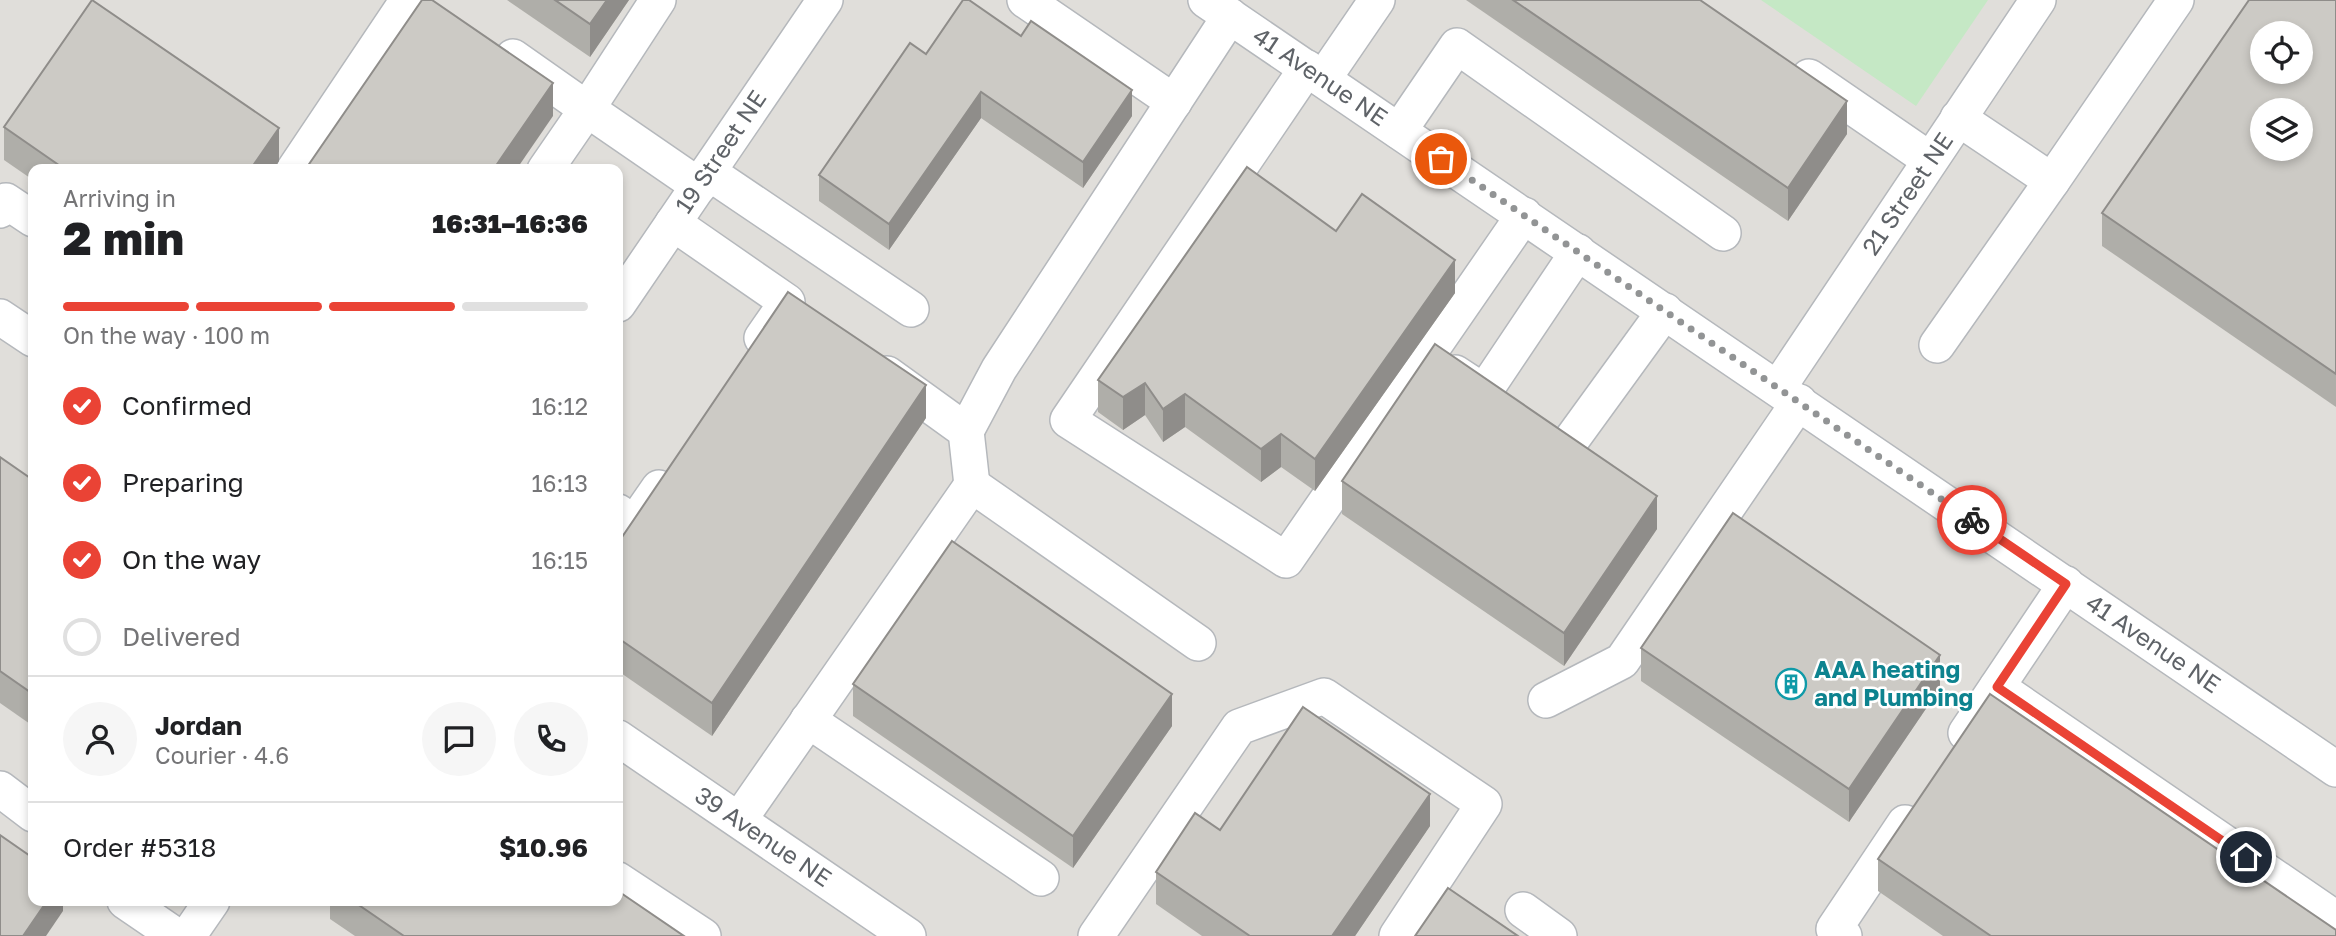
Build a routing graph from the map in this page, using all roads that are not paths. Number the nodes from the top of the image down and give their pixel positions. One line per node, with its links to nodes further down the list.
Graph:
1 (408, 0): 17 (street)
2 (658, 0): 13 (street)
3 (825, 0): 19 (street, 19 Street NE)
4 (1025, 0): 12 (street)
5 (1377, 0): 11 (street)
6 (2038, 0): 14 (street, 21 Street NE)
7 (2176, 0): 20 (street)
8 (1218, 8): 11 (street, 41 Avenue NE); 12 (street)
9 (486, 39): 13 (street)
10 (1785, 61): 16 (street)
11 (1315, 73): 15 (street, 41 Avenue NE); 33 (street)
12 (1174, 102): 37 (street)
13 (587, 108): 18 (street); 19 (street)
14 (1958, 118): 16 (street, 21 Street NE); 20 (street)
15 (1399, 131): 22 (street, 41 Avenue NE); 25 (street)
16 (1930, 160): 36 (street, 21 Street NE)
17 (298, 164)
18 (549, 164)
19 (703, 179): 24 (street, 19 Street NE); 28 (street)
20 (2052, 181): 32 (street)
21 (0, 210): 23 (street)
22 (1524, 215): 26 (street, 41 Avenue NE); 33 (street)
23 (28, 216)
24 (673, 223): 27 (street, 19 Street NE); 35 (street)
25 (1723, 233)
26 (1578, 252): 29 (street, 41 Avenue NE); 33 (street)
27 (623, 297)
28 (911, 309)
29 (1665, 310): 36 (street, 41 Avenue NE); 38 (street)
30 (0, 317): 31 (street)
31 (28, 337)
32 (1937, 345)
33 (1427, 355)
34 (866, 359): 37 (street)
35 (741, 369)
36 (1788, 395): 42 (street, 41 Avenue NE); 45 (street, 21 Street NE)
37 (966, 431): 40 (street)
38 (1572, 439)
39 (680, 457): 41 (street)
40 (972, 485): 43 (street); 46 (street)
41 (623, 516)
42 (2066, 584): 44 (street); 49 (street, 41 Avenue NE)
43 (1198, 643)
44 (1997, 687): 48 (street); 59 (street)
45 (1546, 700)
46 (808, 720): 53 (street); 54 (street)
47 (623, 741): 53 (street, 39 Avenue NE)
48 (1950, 756)
49 (2336, 769)
50 (0, 789): 52 (street)
51 (1919, 802): 66 (street)
52 (28, 810)
53 (739, 820): 63 (street, 39 Avenue NE)
54 (1041, 878)
55 (623, 883): 62 (street)
56 (134, 906): 61 (street)
57 (208, 906): 61 (street)
58 (1523, 910): 65 (street)
59 (2336, 919)
60 (1101, 934): 64 (street)
61 (187, 935)
62 (704, 936)
63 (908, 936)
64 (1397, 936)
65 (1559, 936)
66 (1844, 936)

